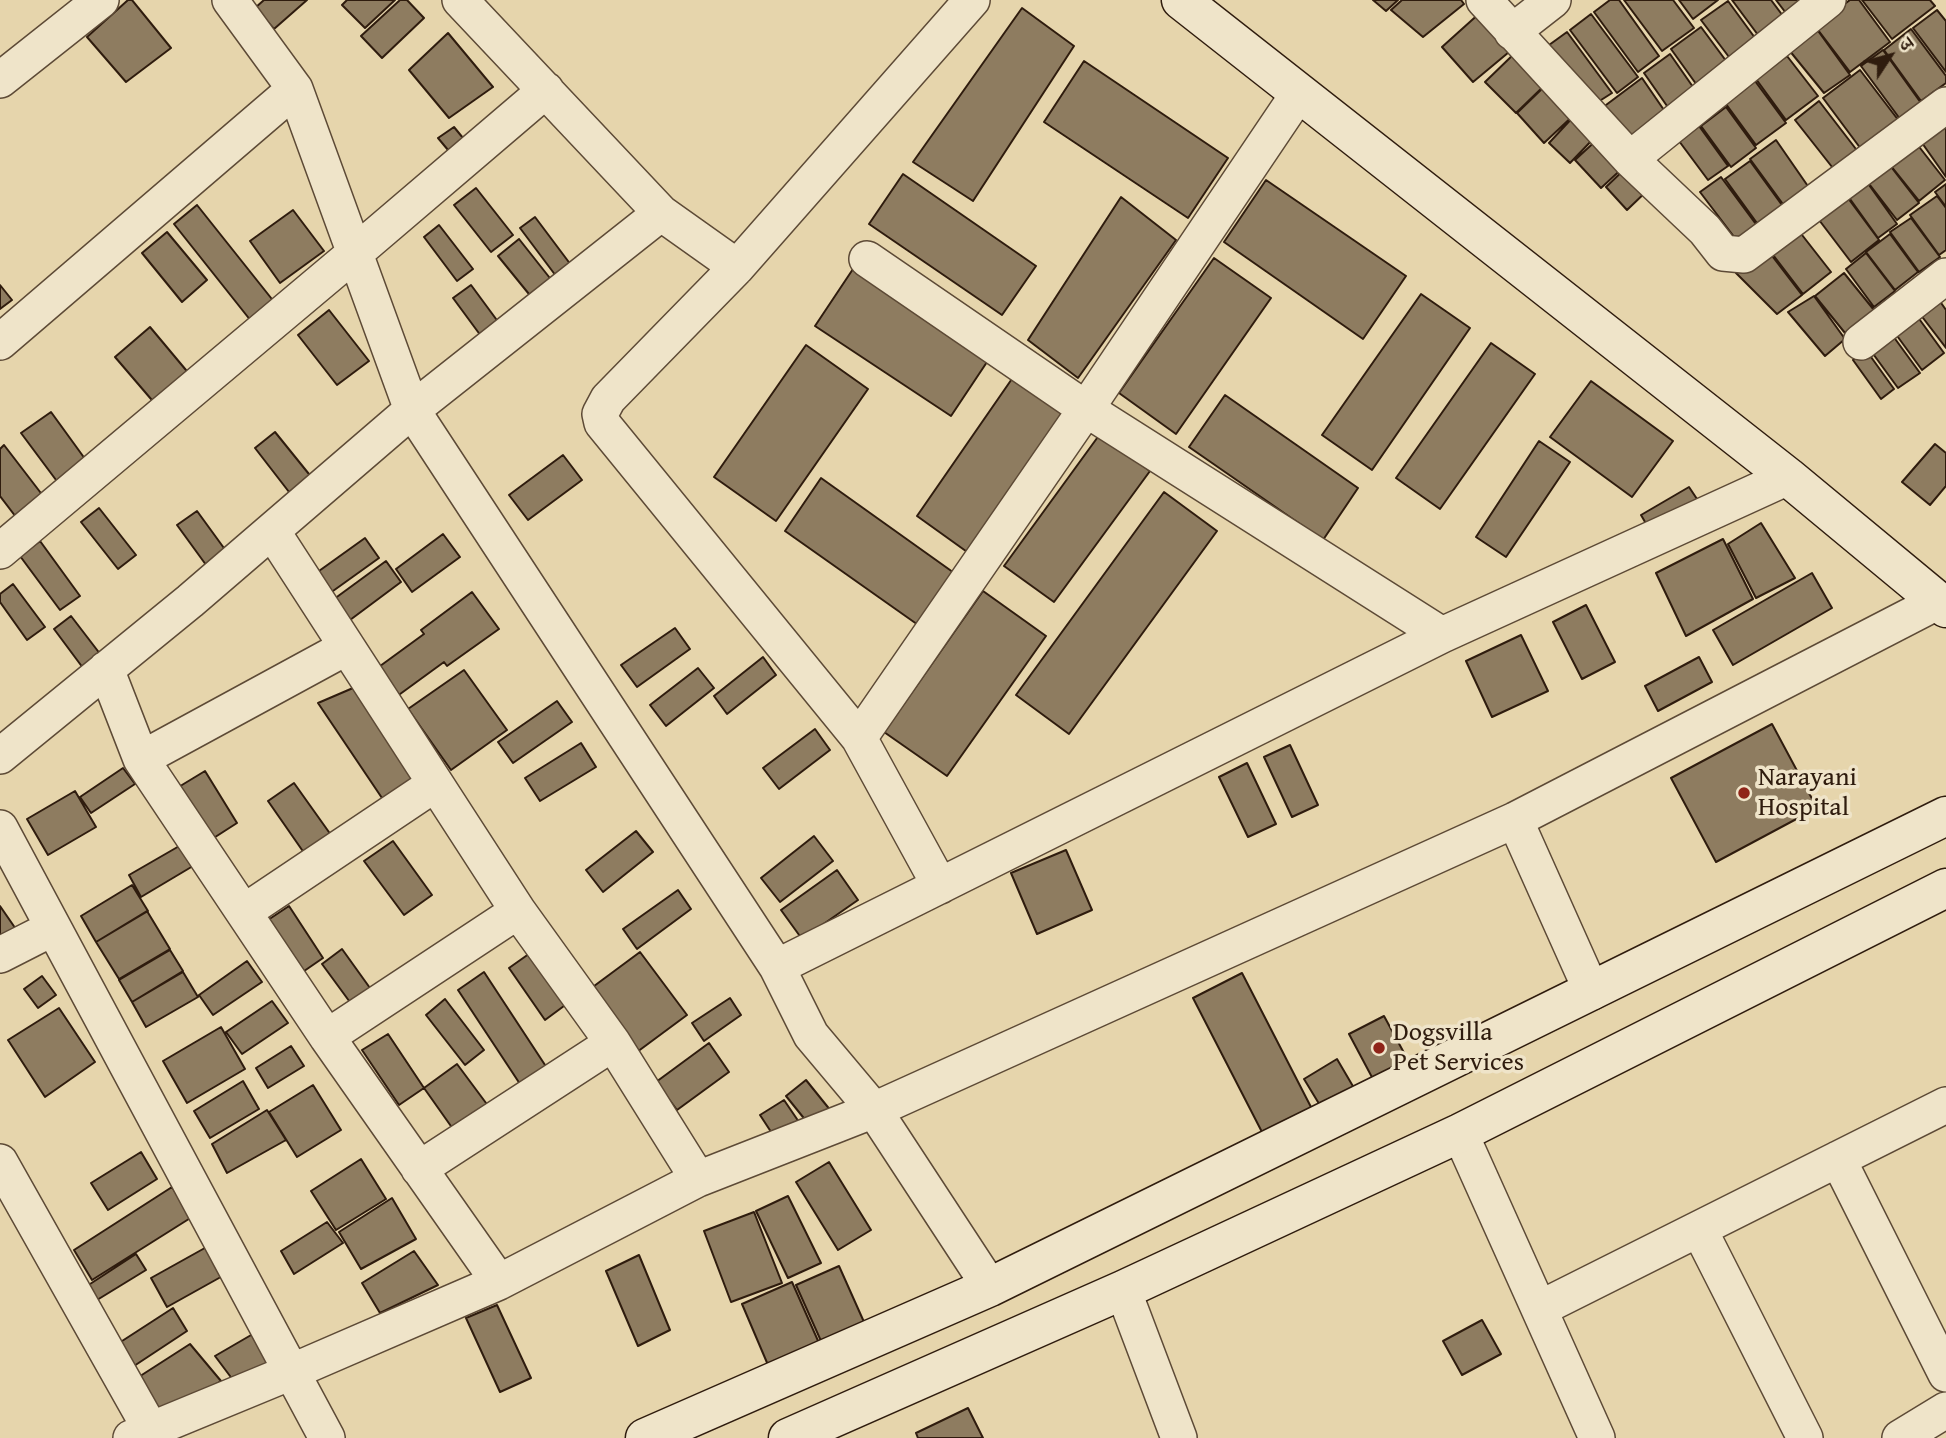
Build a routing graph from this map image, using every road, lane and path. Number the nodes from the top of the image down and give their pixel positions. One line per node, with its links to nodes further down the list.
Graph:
1 (101, 0): 10 (street)
2 (230, 0): 11 (street)
3 (460, 0): 12 (street)
4 (972, 0): 19 (street)
5 (1181, 0): 13 (street)
6 (1484, 0): 9 (street)
7 (1553, 0): 9 (street)
8 (1828, 0): 15 (street)
9 (1513, 32): 15 (street)
10 (0, 80)
11 (295, 89): 17 (street); 21 (street)
12 (546, 90): 16 (street); 17 (street)
13 (1299, 93): 23 (street); 25 (street)
14 (1946, 105): 15 (street)
15 (1630, 159)
16 (662, 212): 19 (street); 24 (street)
17 (355, 253): 24 (street); 27 (street)
18 (867, 259): 23 (street)
19 (737, 267): 32 (street)
20 (1946, 276): 22 (street)
21 (0, 342)
22 (1861, 342)
23 (1086, 409): 29 (street); 32 (street)
24 (412, 410): 26 (street); 45 (street)
25 (1788, 477): 28 (street); 29 (street)
26 (272, 531): 30 (street); 31 (street)
27 (0, 551)
28 (1942, 605): 37 (street)
29 (1442, 635): 39 (street)
30 (347, 647): 34 (street); 35 (street)
31 (106, 670): 33 (street); 34 (street)
32 (859, 738): 39 (street)
33 (0, 756)
34 (141, 759): 42 (street)
35 (435, 784): 41 (street); 42 (street)
36 (1946, 816): 46 (street)
37 (1515, 820): 46 (street); 50 (street)
38 (0, 828): 43 (street)
39 (940, 886): 45 (street)
40 (1946, 888): 51 (street)
41 (517, 911): 47 (street); 48 (street)
42 (244, 912): 47 (street)
43 (53, 928): 44 (street); 61 (street)
44 (0, 956)
45 (777, 967): 50 (street)
46 (1592, 992): 58 (street)
47 (327, 1037): 54 (street)
48 (613, 1043): 54 (street); 55 (street)
49 (1946, 1105): 52 (street)
50 (874, 1110): 55 (street); 58 (street)
51 (1460, 1133): 59 (street); 60 (street)
52 (1838, 1159): 56 (street); 62 (street)
53 (0, 1162): 64 (street)
54 (419, 1169): 57 (street)
55 (698, 1179): 57 (street)
56 (1699, 1229): 60 (street); 70 (street)
57 (499, 1282): 61 (street)
58 (990, 1287): 66 (street)
59 (1123, 1290): 67 (street); 68 (street)
60 (1539, 1309): 69 (street)
61 (291, 1372): 64 (street); 65 (street)
62 (1946, 1374)
63 (1946, 1410): 71 (street)
64 (141, 1434)
65 (327, 1438)
66 (645, 1438)
67 (788, 1438)
68 (1179, 1438)
69 (1597, 1438)
70 (1805, 1438)
71 (1900, 1438)

